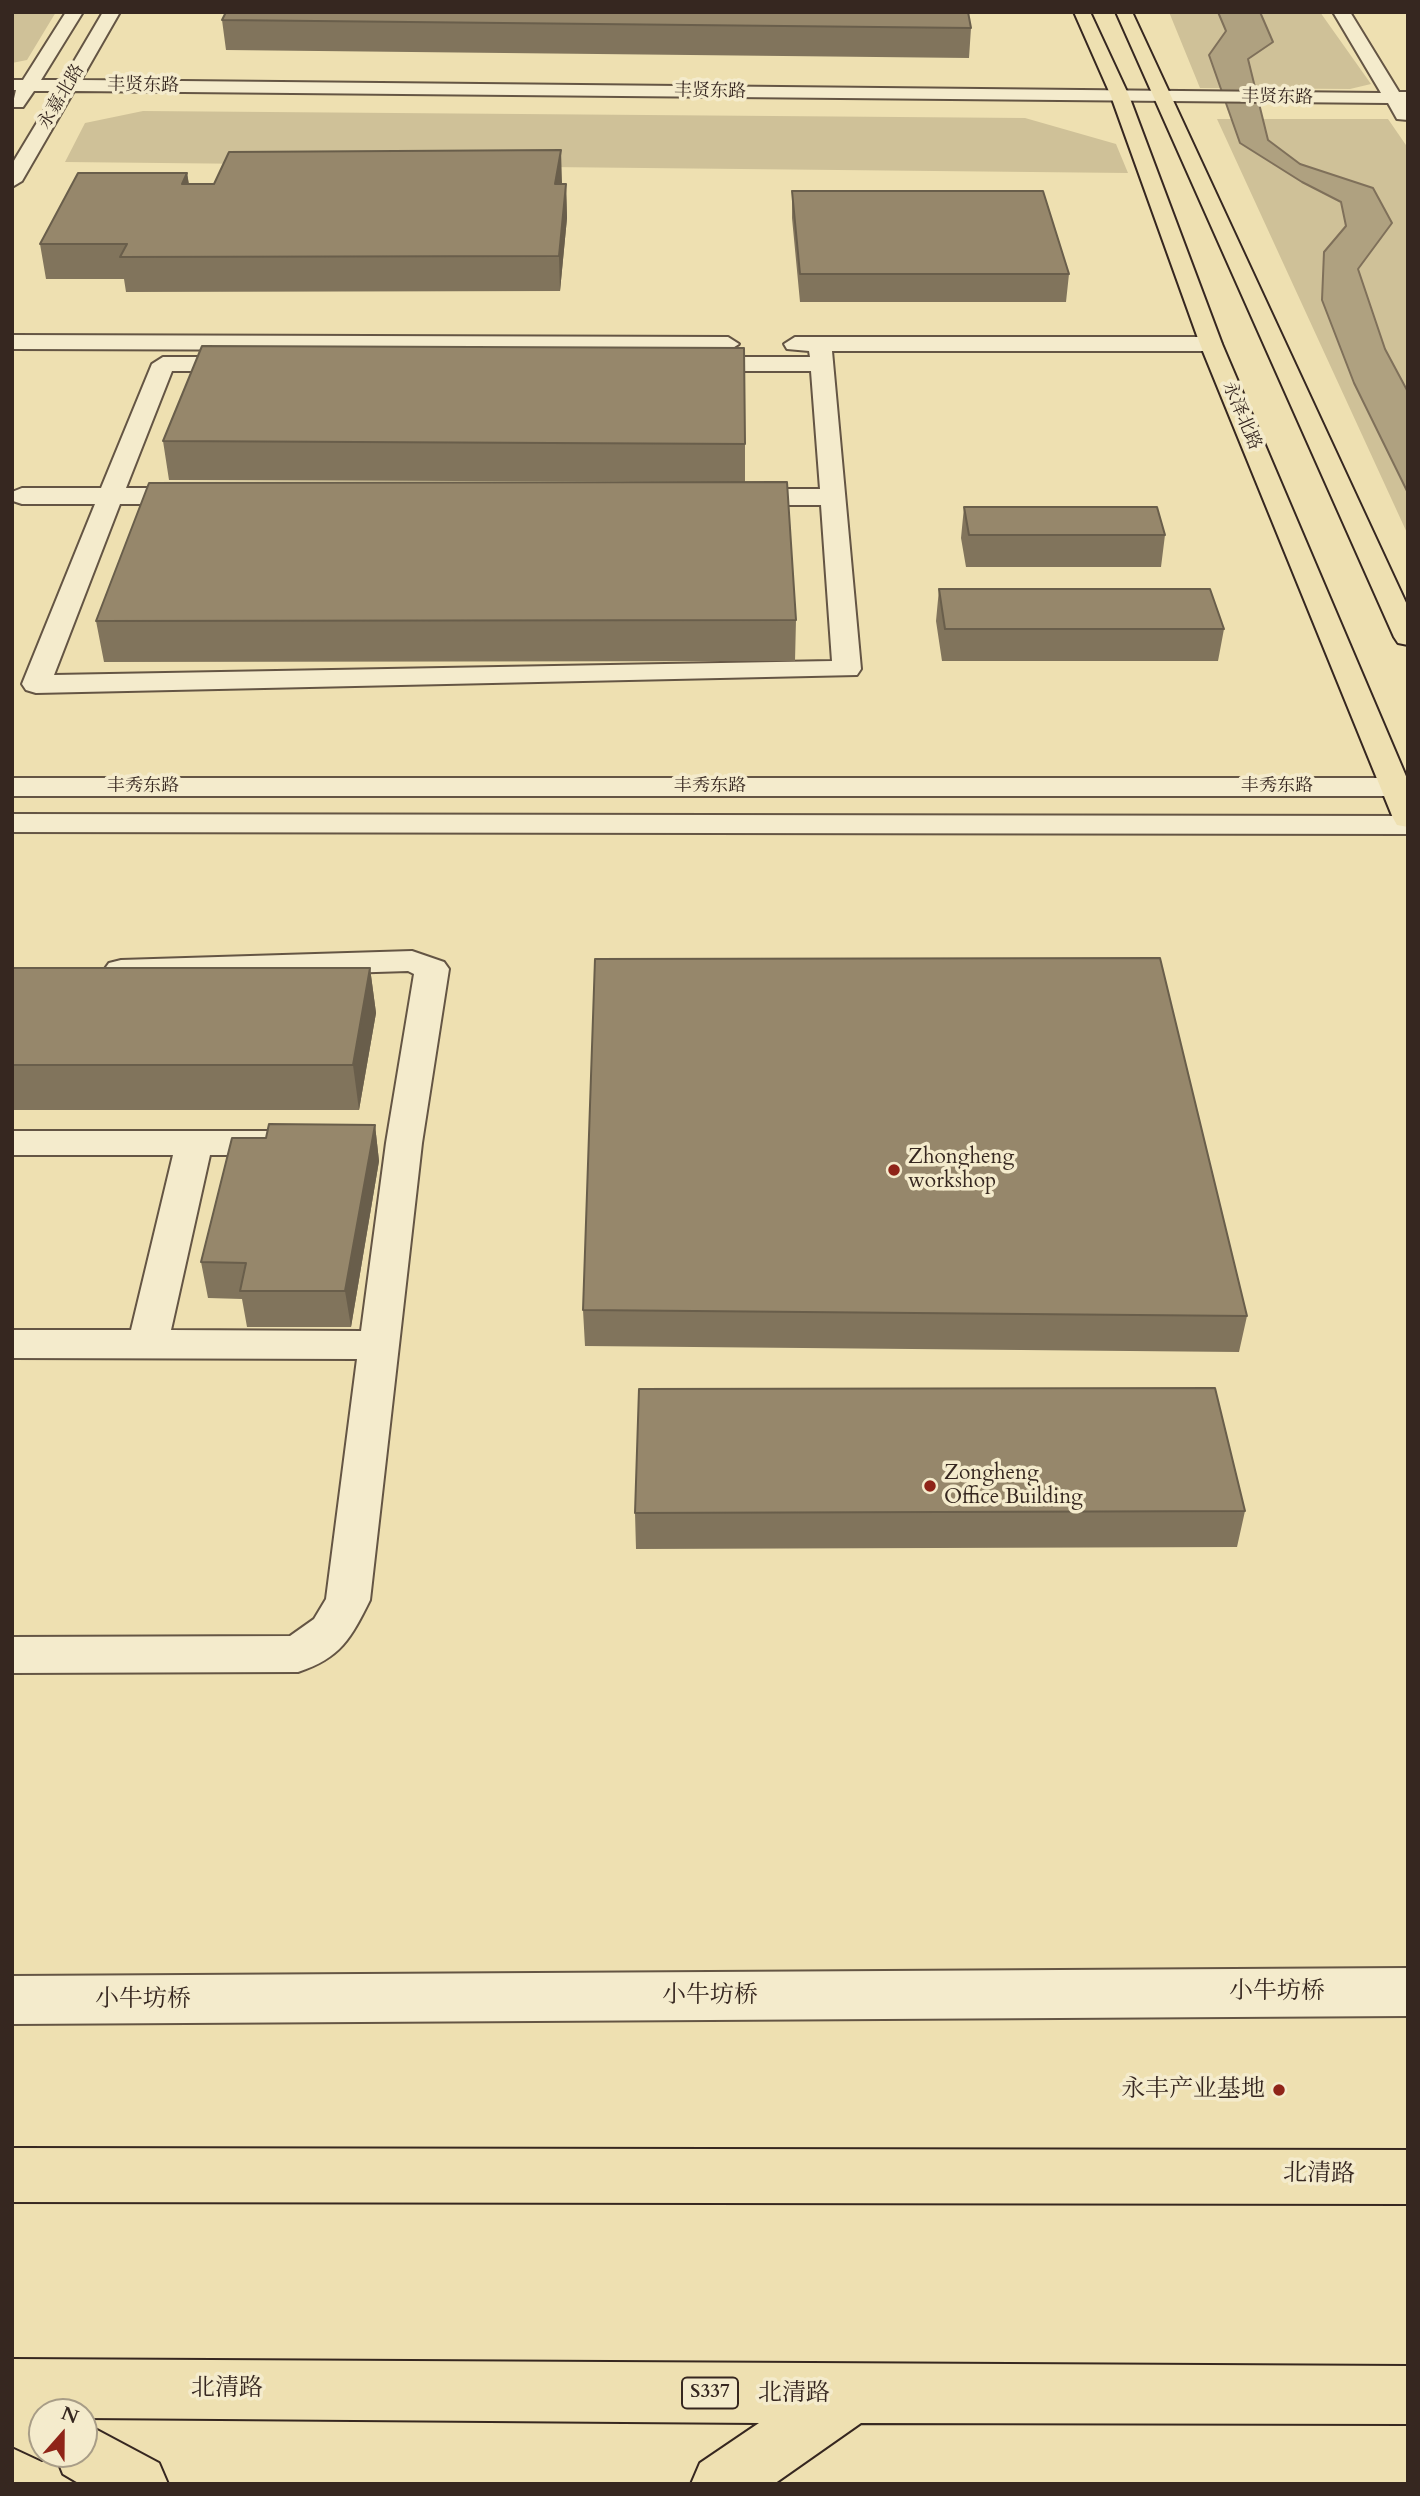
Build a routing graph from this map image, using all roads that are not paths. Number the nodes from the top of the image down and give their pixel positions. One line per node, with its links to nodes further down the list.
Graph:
1 (75, 12): 7 (street, 永嘉北路)
2 (112, 12): 6 (street, 永嘉北路)
3 (1082, 12): 8 (main road, 永泽北路)
4 (1124, 12): 9 (main road)
5 (1341, 12): 10 (street)
6 (65, 92): 7 (street, 丰贤东路); 8 (street, 丰贤东路); 11 (street, 永嘉北路)
7 (17, 95)
8 (1122, 103): 9 (street, 丰贤东路); 13 (main road, 永泽北路)
9 (1167, 103): 10 (street, 丰贤东路); 21 (main road)
10 (1404, 107)
11 (12, 181)
12 (12, 342): 14 (street)
13 (1211, 344): 14 (street); 23 (main road, 永泽北路)
14 (821, 354): 15 (street); 17 (street); 20 (street)
15 (795, 385)
16 (15, 496): 17 (street)
17 (111, 496): 18 (street); 20 (street)
18 (222, 496)
19 (708, 497): 20 (street)
20 (833, 497)
21 (1408, 637)
22 (12, 787): 23 (street, 丰秀东路)
23 (1402, 787): 24 (main road, 永泽北路)
24 (1408, 817)
25 (12, 823): 26 (street, 丰秀东路)
26 (1408, 825)
27 (81, 971): 33 (street)
28 (12, 1143): 29 (street)
29 (194, 1143): 30 (street); 32 (street)
30 (320, 1143)
31 (12, 1344): 32 (street)
32 (148, 1344): 33 (street)
33 (379, 1345): 34 (street)
34 (12, 1655)
35 (1408, 1992): 36 (street, 小牛坊桥)
36 (12, 2000)
37 (12, 2175): 38 (main road, 北清路)
38 (1408, 2177)
39 (12, 2388): 40 (main road, 北清路 / S337)
40 (853, 2395): 41 (main road, 北清路 / S337); 46 (main road)
41 (1408, 2395)
42 (12, 2413): 43 (main road)
43 (28, 2422)
44 (98, 2461): 45 (main road)
45 (138, 2484)
46 (721, 2484)

